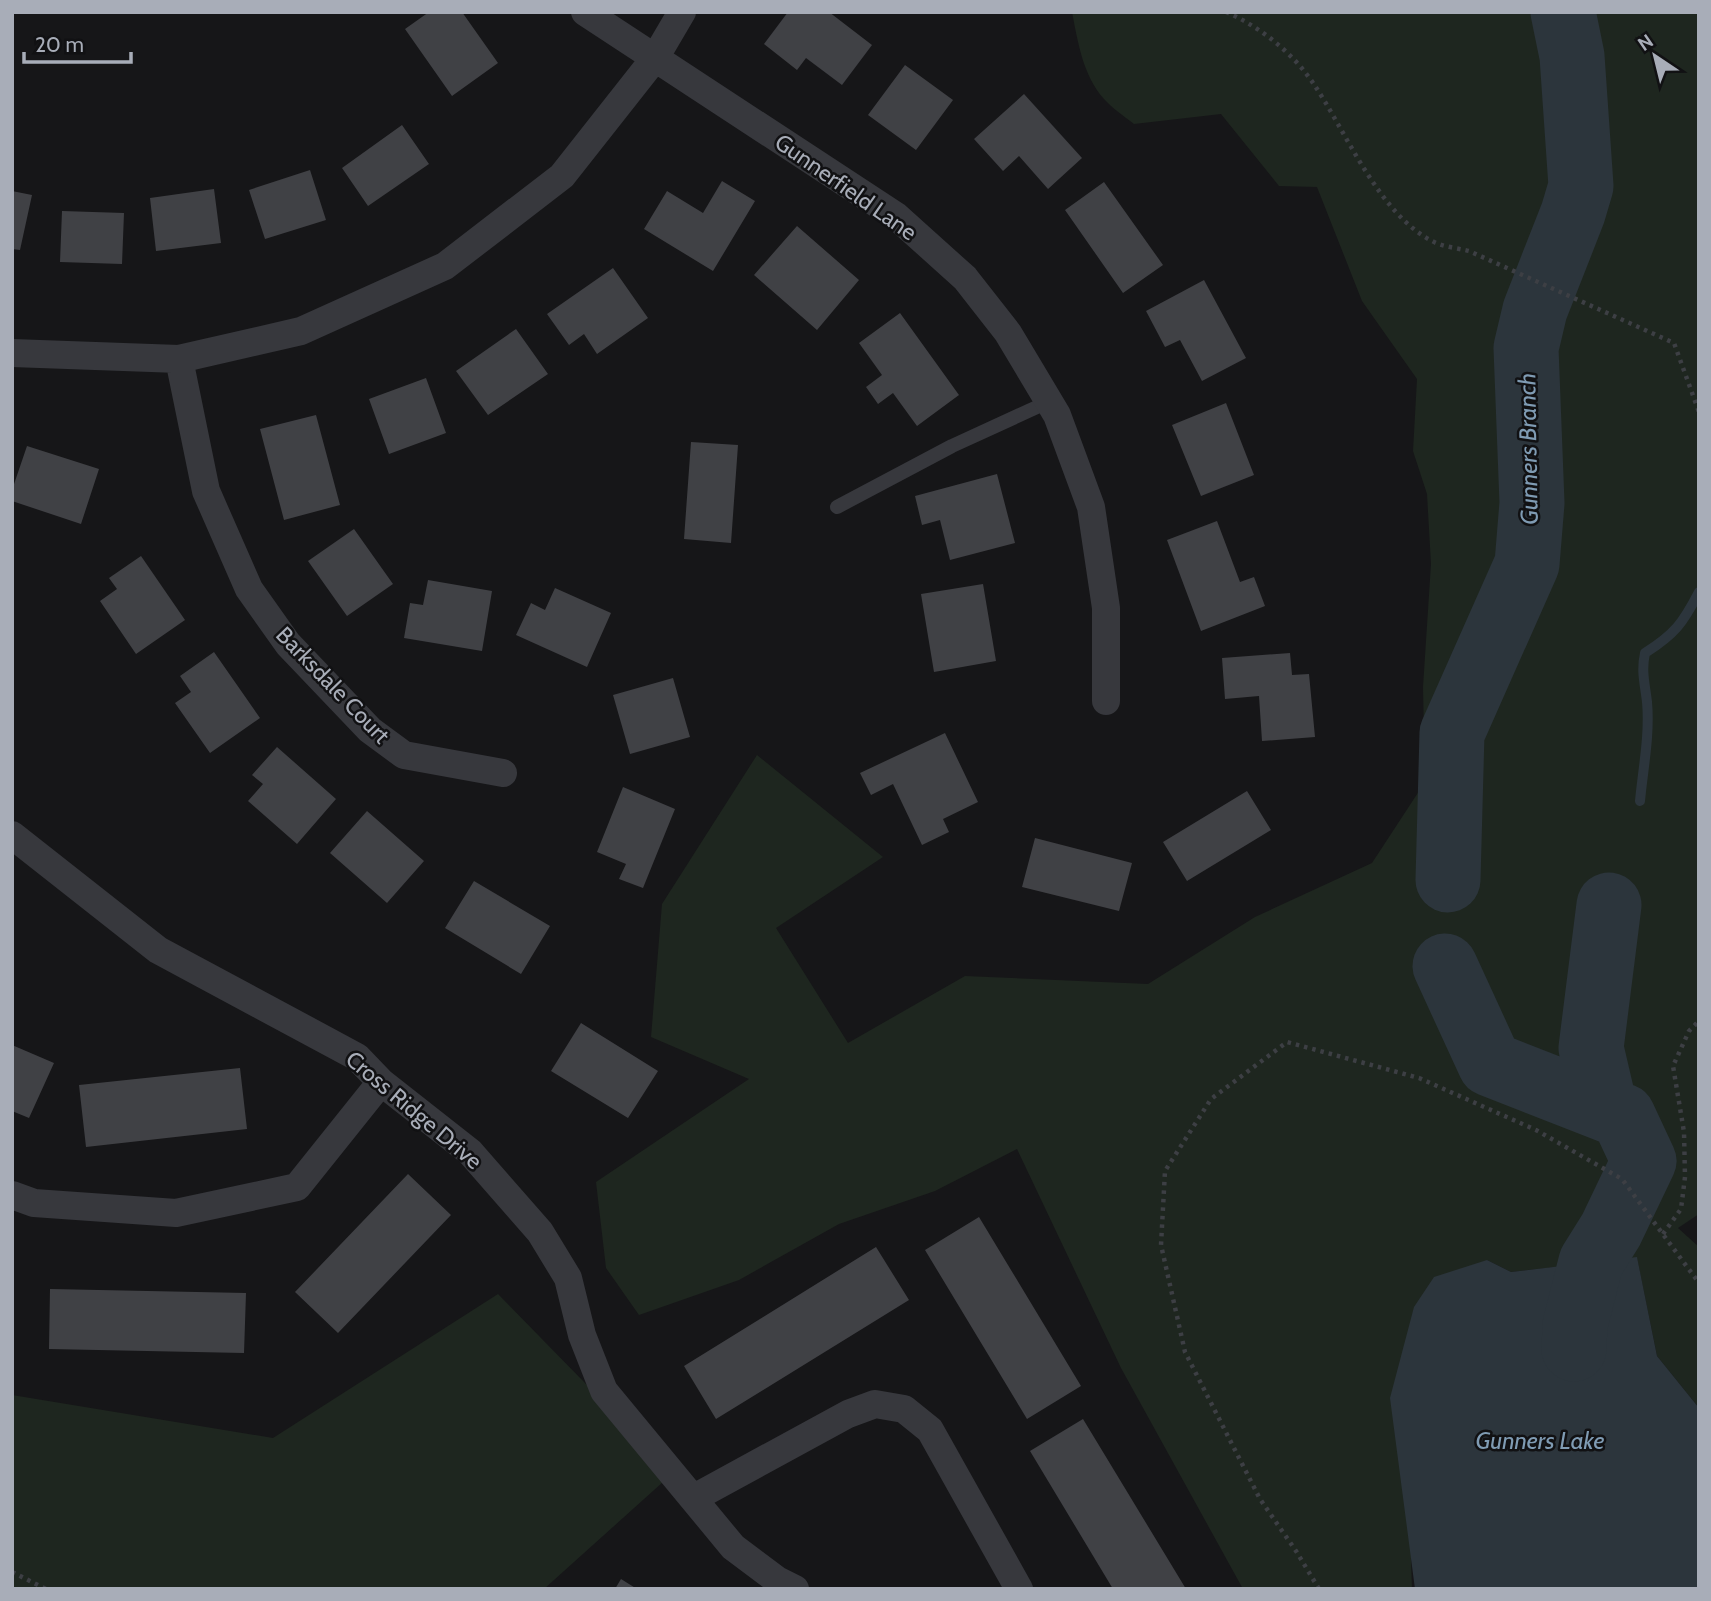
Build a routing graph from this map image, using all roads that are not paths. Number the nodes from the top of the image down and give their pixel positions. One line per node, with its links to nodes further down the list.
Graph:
1 (585, 12): 3 (street, Gunnerfield Lane)
2 (682, 12): 3 (street)
3 (655, 58): 5 (street); 6 (street, Gunnerfield Lane)
4 (12, 353): 5 (street)
5 (179, 359): 9 (street, Barksdale Court)
6 (1048, 402): 7 (lane); 8 (street, Gunnerfield Lane)
7 (837, 507)
8 (1106, 701)
9 (503, 773)
10 (12, 835): 11 (street, Cross Ridge Drive)
11 (381, 1082): 12 (street); 13 (street, Cross Ridge Drive)
12 (12, 1195)
13 (694, 1498): 14 (street, Cross Ridge Drive); 15 (street)
14 (795, 1589)
15 (1019, 1589)

